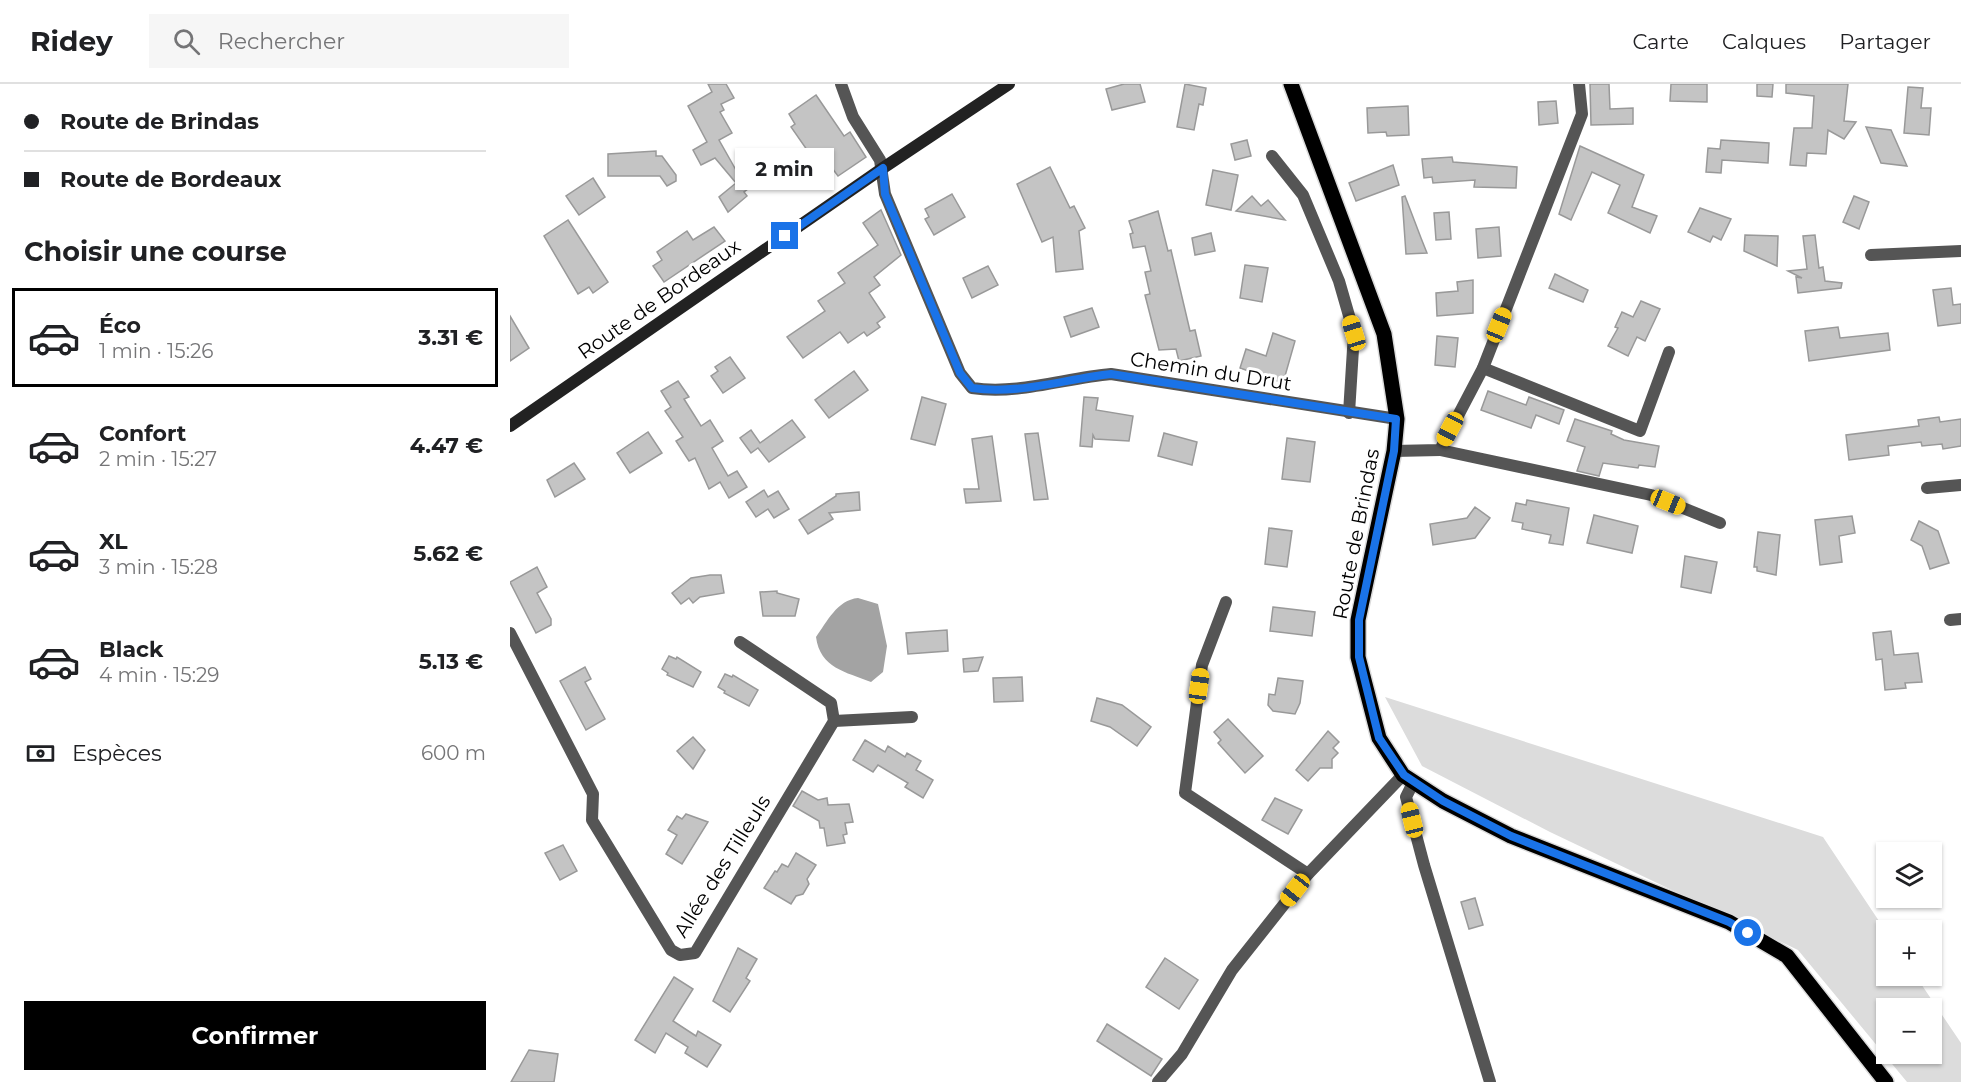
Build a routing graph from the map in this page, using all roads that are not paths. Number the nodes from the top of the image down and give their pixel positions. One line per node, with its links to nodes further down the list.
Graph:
1 (841, 84): 6 (street)
2 (1009, 84): 6 (main road, Route de Bordeaux)
3 (1291, 84): 12 (main road, Route de Brindas)
4 (1579, 84): 10 (street)
5 (1272, 156): 11 (street)
6 (883, 168): 11 (street, Chemin du Drut); 13 (main road, Route de Bordeaux)
7 (1961, 251): 8 (street)
8 (1871, 255)
9 (1670, 352): 10 (street)
10 (1483, 368): 14 (street)
11 (1349, 414): 12 (street, Chemin du Drut)
12 (1396, 419): 15 (main road, Route de Brindas)
13 (510, 426)
14 (1440, 450): 15 (street); 18 (street)
15 (1394, 451): 24 (main road, Route de Brindas)
16 (1961, 485): 17 (street)
17 (1927, 488)
18 (1720, 523)
19 (1226, 602): 25 (street)
20 (510, 633): 23 (street, Allée des Tilleuls)
21 (740, 642): 23 (street)
22 (912, 717): 23 (street)
23 (834, 721)
24 (1408, 779): 25 (street); 27 (street); 28 (main road, Route de Brindas)
25 (1308, 874): 26 (street)
26 (1158, 1082)
27 (1490, 1082)
28 (1886, 1082)

